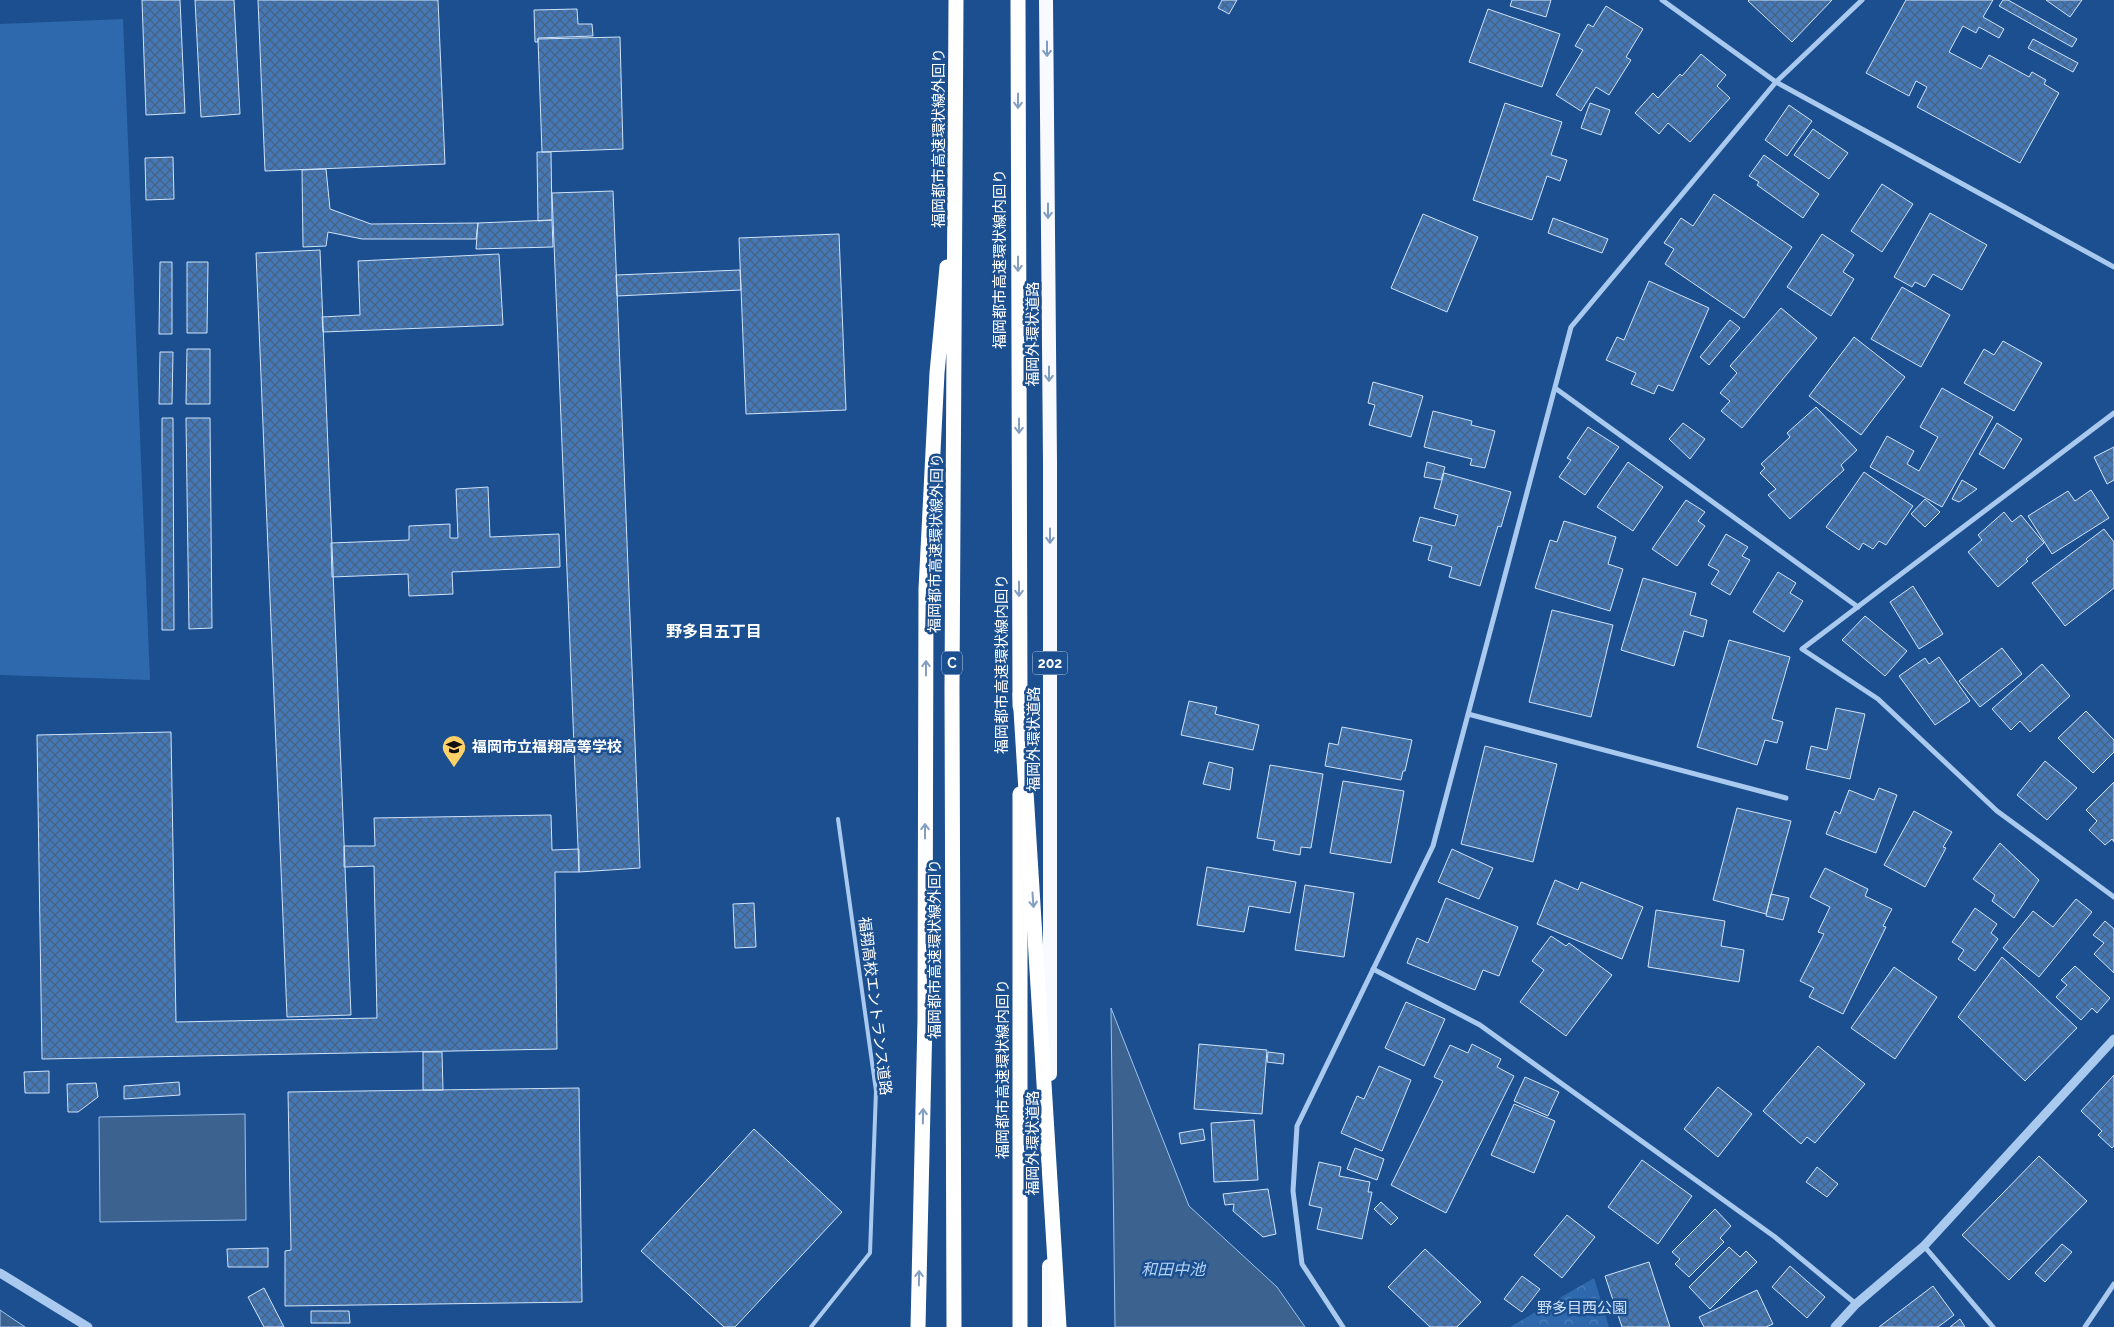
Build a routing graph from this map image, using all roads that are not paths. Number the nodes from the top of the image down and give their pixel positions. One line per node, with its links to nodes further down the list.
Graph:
1 (956, 0): 7 (highway, 福岡都市高速環状線外回り / C, bridge); 26 (highway, bridge)
2 (1018, 0): 12 (highway, 福岡都市高速環状線内回り, one-way to 12)
3 (1046, 0): 28 (highway, 福岡外環状道路 / 202, one-way to 28, bridge)
4 (1662, 0): 6 (street)
5 (1862, 0): 6 (street)
6 (1776, 82): 8 (street); 9 (street)
7 (957, 164): 25 (highway, one-way to 7, bridge); 26 (highway, 福岡都市高速環状線外回り / C, bridge)
8 (2114, 267)
9 (1555, 388): 11 (street); 13 (street)
10 (2114, 412): 11 (street)
11 (1858, 607): 16 (street)
12 (1020, 694): 27 (highway, 福岡都市高速環状線内回り, bridge); 29 (highway, one-way to 29, bridge)
13 (1468, 714): 14 (street); 17 (street)
14 (1786, 798)
15 (838, 819): 24 (lane, 福翔高校エントランス道路)
16 (2114, 897)
17 (1373, 969): 22 (street); 30 (street)
18 (2114, 1039): 19 (street)
19 (1924, 1246): 22 (street); 32 (street)
20 (0, 1273): 23 (street)
21 (2114, 1284): 33 (street)
22 (1856, 1304): 31 (street)
23 (88, 1327)
24 (811, 1327)
25 (918, 1327)
26 (955, 1327)
27 (1020, 1327)
28 (1048, 1327)
29 (1059, 1327)
30 (1343, 1327)
31 (1835, 1327)
32 (1993, 1327)
33 (2085, 1327)

